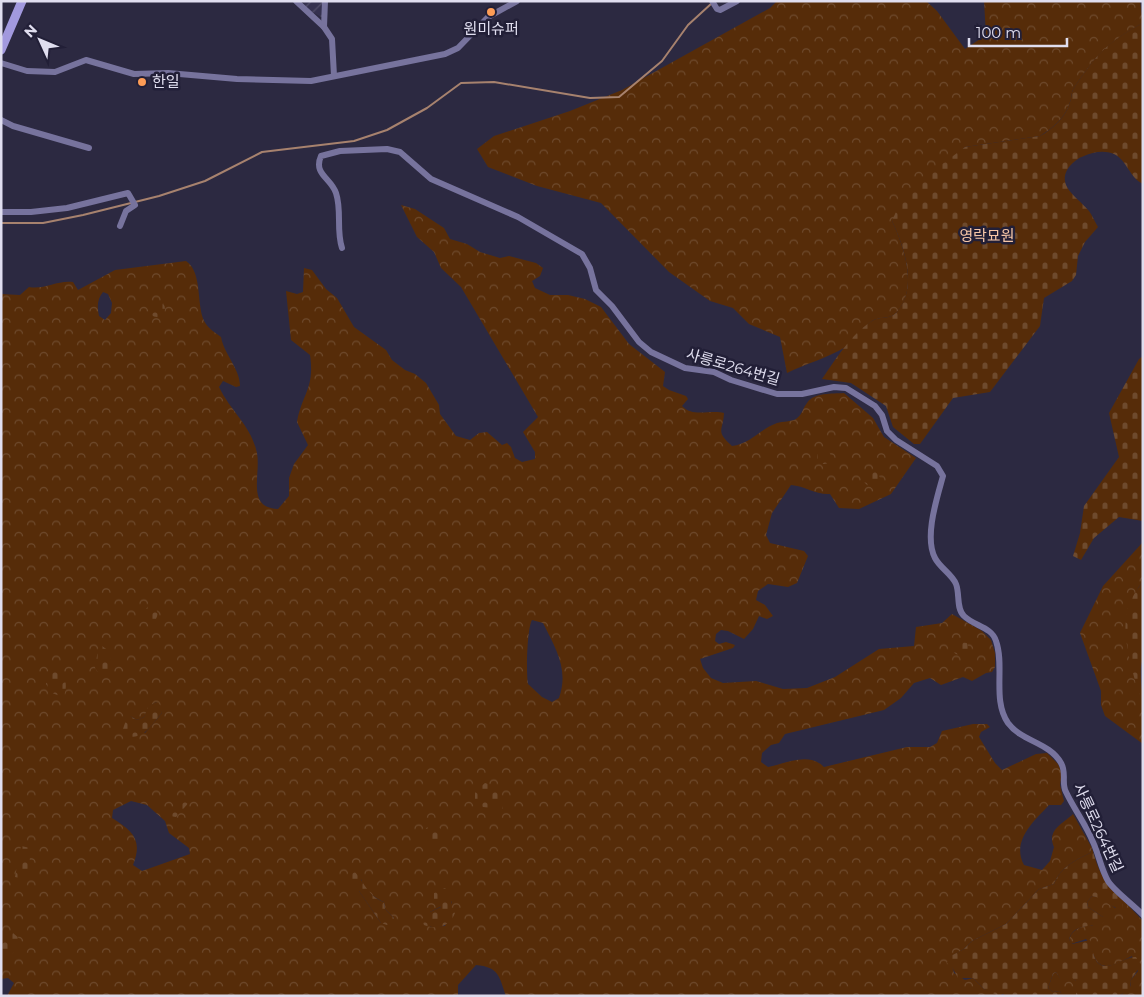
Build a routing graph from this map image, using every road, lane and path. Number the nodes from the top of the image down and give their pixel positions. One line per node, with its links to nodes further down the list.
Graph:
1 (22, 1): 8 (main road)
2 (296, 1): 7 (street)
3 (325, 1): 7 (street)
4 (517, 1): 10 (street)
5 (737, 1): 6 (street)
6 (714, 4)
7 (324, 27): 10 (street)
8 (1, 50)
9 (1, 63): 10 (street)
10 (334, 76)
11 (1, 120): 12 (street)
12 (90, 148)
13 (1, 212): 14 (street)
14 (120, 226)
15 (342, 248): 16 (street, 사릉로264번길)
16 (1143, 915)

